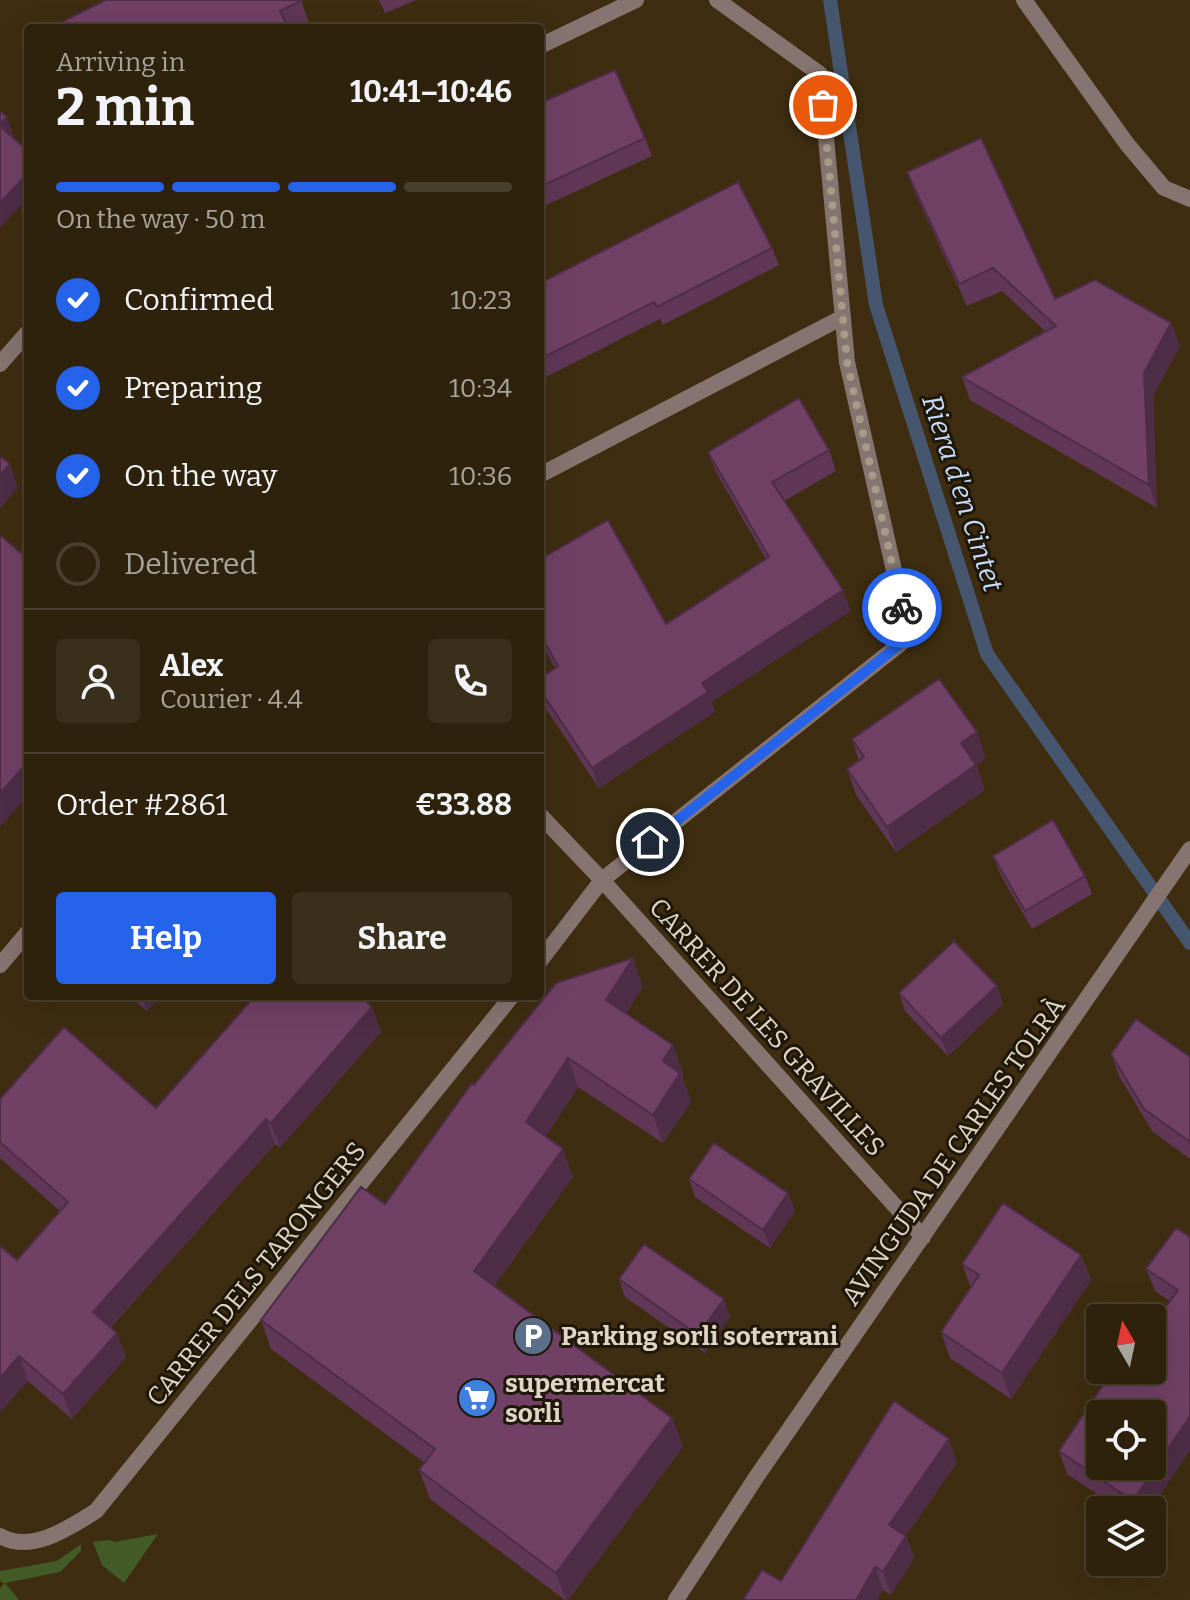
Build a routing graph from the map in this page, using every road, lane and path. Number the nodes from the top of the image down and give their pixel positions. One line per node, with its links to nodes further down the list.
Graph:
1 (636, 0): 4 (street)
2 (717, 0): 6 (street)
3 (1024, 0): 5 (street)
4 (544, 44)
5 (1190, 199)
6 (843, 317): 9 (street); 12 (street)
7 (24, 337): 8 (street)
8 (0, 364)
9 (544, 473)
10 (544, 819): 12 (street, CARRER DE LES GRAVILLES)
11 (1190, 849): 17 (street, AVINGUDA DE CARLES TOLRÀ)
12 (602, 880): 14 (street); 17 (street, CARRER DE LES GRAVILLES)
13 (24, 937): 15 (street)
14 (544, 956)
15 (0, 965)
16 (509, 1000): 18 (street, CARRER DELS TARONGERS)
17 (923, 1237): 19 (street, AVINGUDA DE CARLES TOLRÀ)
18 (6, 1539)
19 (676, 1600)

